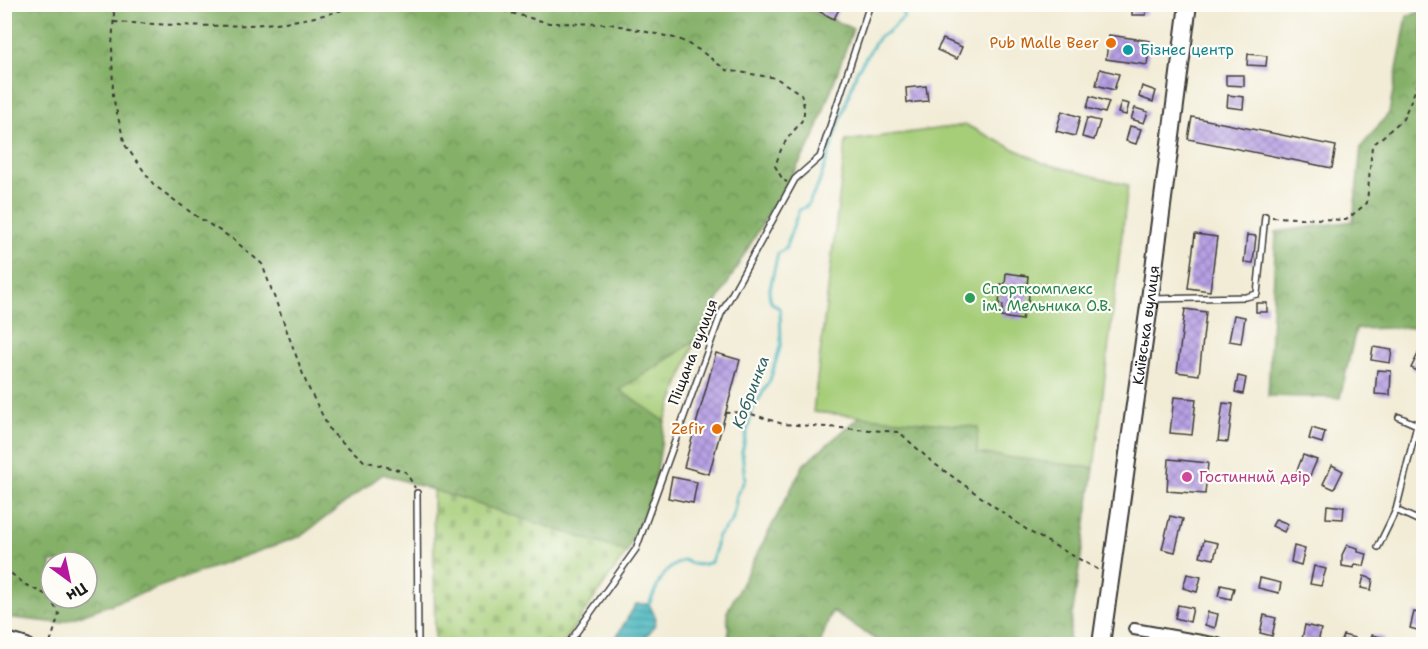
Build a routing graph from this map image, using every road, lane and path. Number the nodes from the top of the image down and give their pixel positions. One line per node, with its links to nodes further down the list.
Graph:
1 (109, 4): 6 (path)
2 (360, 4): 6 (path)
3 (477, 4): 8 (path)
4 (870, 4): 8 (lane, Піщана вулиця)
5 (1188, 4): 10 (main road, Київська вулиця)
6 (114, 22): 13 (path)
7 (1424, 70): 9 (path)
8 (792, 184): 24 (lane, Піщана вулиця)
9 (1265, 216): 10 (lane)
10 (1150, 299): 18 (main road, Київська вулиця)
11 (725, 413): 18 (path)
12 (1399, 417): 14 (lane)
13 (417, 493): 23 (lane)
14 (1396, 510): 15 (lane); 16 (lane)
15 (1424, 523)
16 (1378, 547)
17 (4, 568): 22 (path)
18 (1109, 576): 25 (main road, Київська вулиця)
19 (1134, 629): 26 (street)
20 (10, 641): 21 (street)
21 (27, 645)
22 (50, 645)
23 (418, 645)
24 (568, 645)
25 (1101, 645)
26 (1218, 645)

